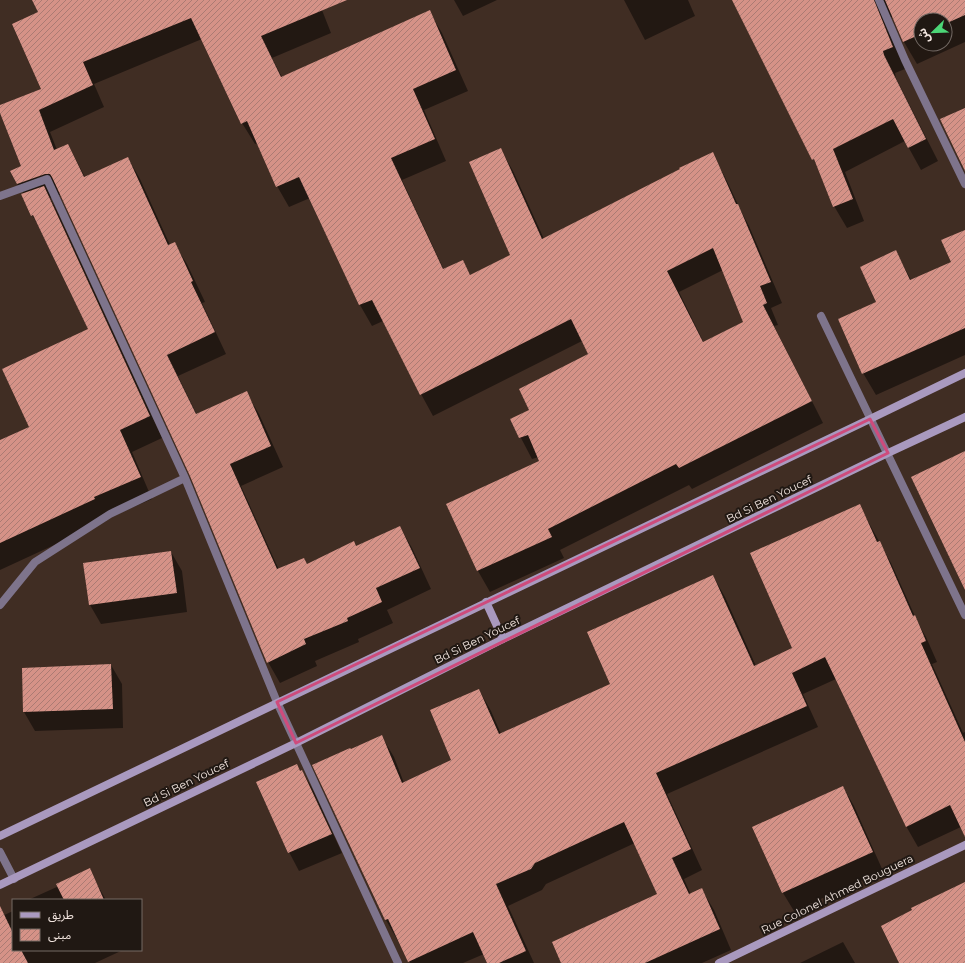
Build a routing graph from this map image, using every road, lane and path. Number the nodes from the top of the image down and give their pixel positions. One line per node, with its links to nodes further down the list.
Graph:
1 (879, 0): 2 (street)
2 (965, 184)
3 (0, 196): 9 (street)
4 (821, 316): 7 (street)
5 (965, 373): 7 (street)
6 (965, 417): 8 (street, Bd Si Ben Youcef)
7 (870, 419): 8 (street); 10 (street)
8 (888, 453): 12 (street); 13 (street, Bd Si Ben Youcef)
9 (185, 478): 11 (street); 14 (street)
10 (486, 602): 13 (street); 14 (street)
11 (0, 605)
12 (965, 615)
13 (503, 640): 15 (street, Bd Si Ben Youcef)
14 (278, 702): 15 (street); 16 (street)
15 (296, 743): 19 (street, Bd Si Ben Youcef); 21 (street)
16 (0, 836)
17 (965, 845): 22 (street, Rue Colonel Ahmed Bouguera)
18 (0, 852): 19 (street)
19 (14, 879): 20 (street, Bd Si Ben Youcef)
20 (0, 885)
21 (398, 963)
22 (719, 963)

